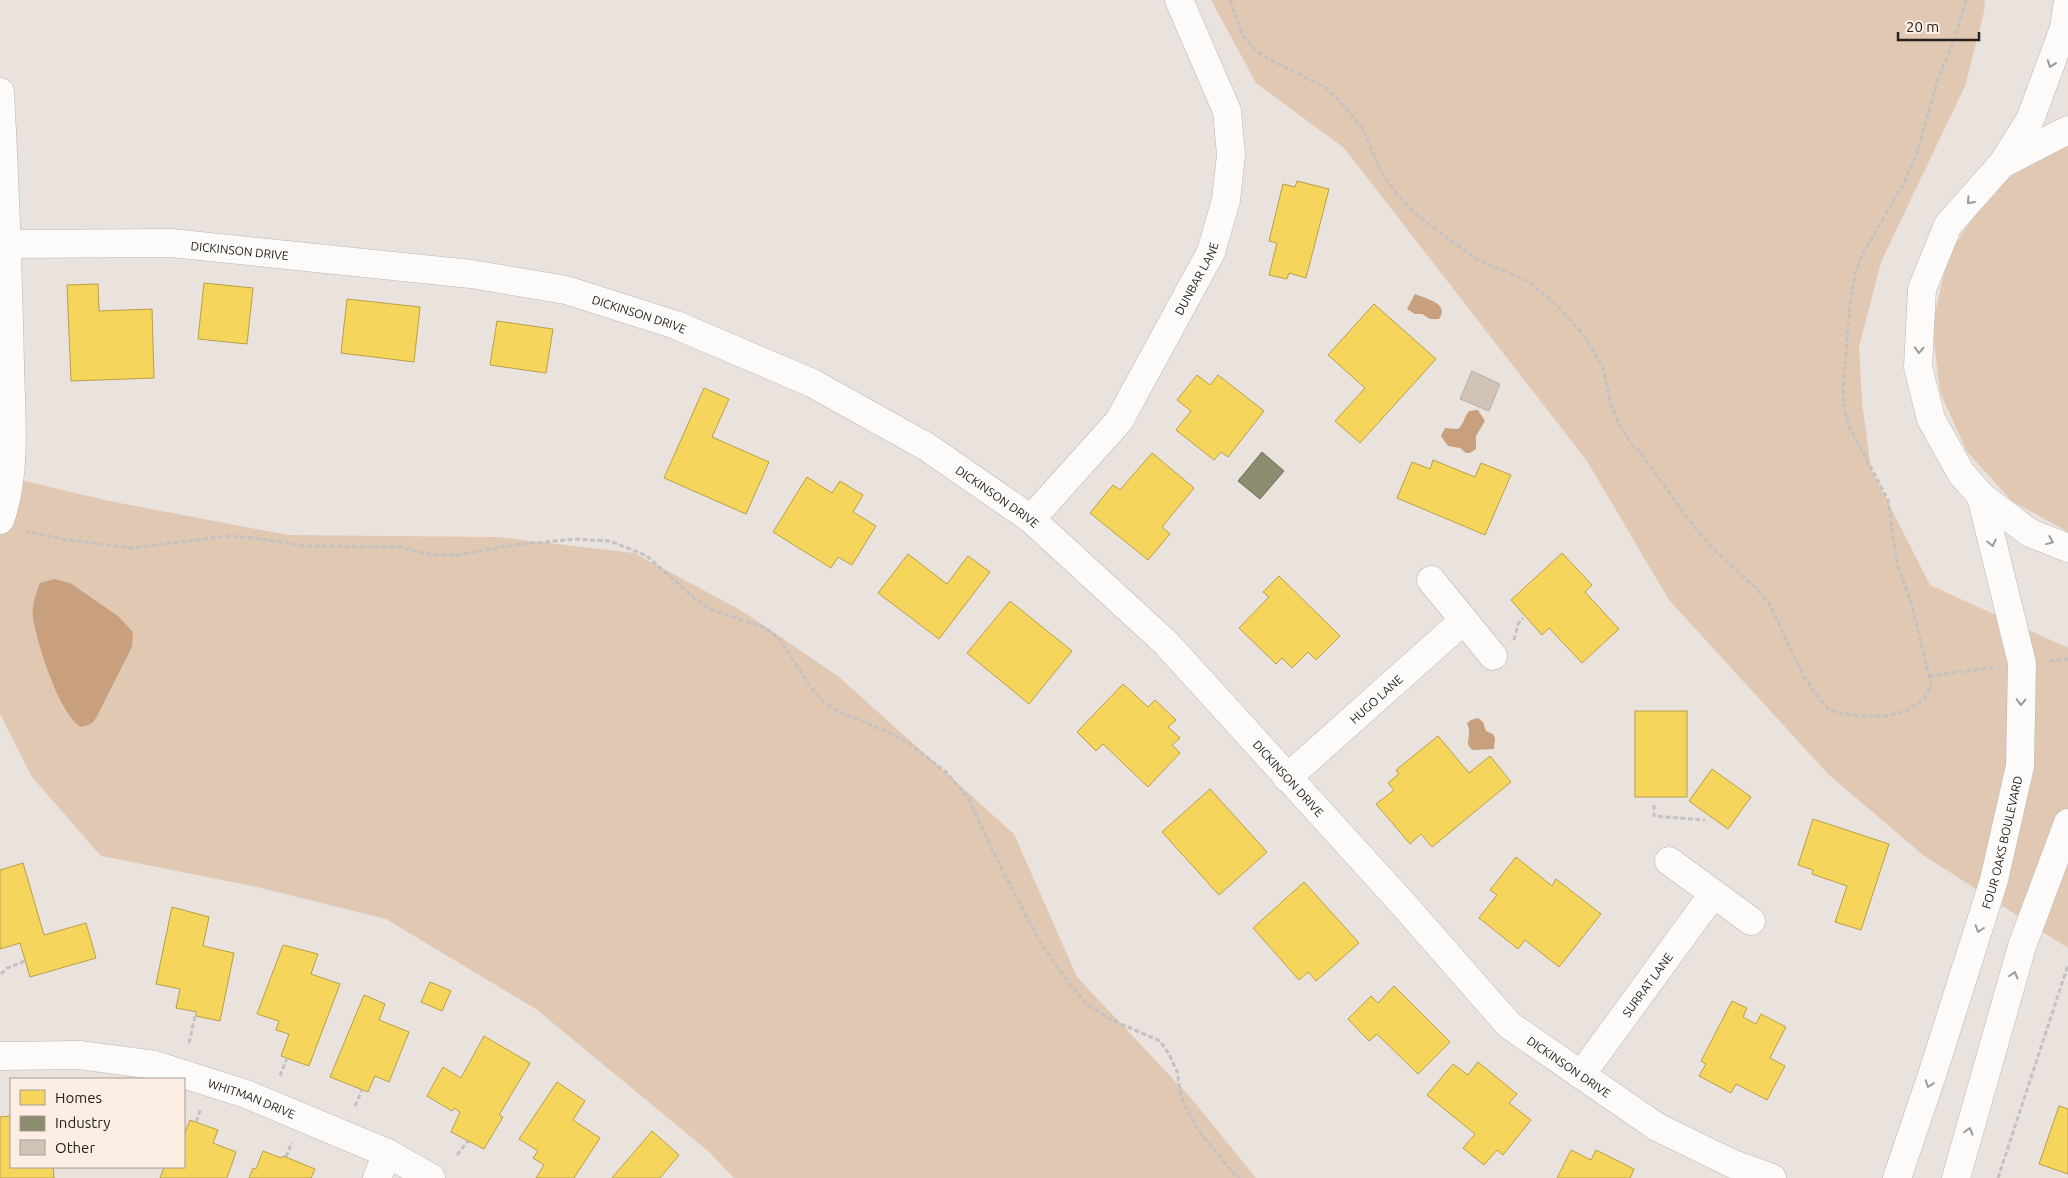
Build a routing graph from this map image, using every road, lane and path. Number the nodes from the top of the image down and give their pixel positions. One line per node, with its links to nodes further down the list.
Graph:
1 (1180, 0): 10 (street, DUNBAR LANE)
2 (1230, 0): 3 (path)
3 (1966, 0)
4 (2068, 0): 7 (street, one-way to 7)
5 (0, 92): 8 (street)
6 (2068, 130): 7 (street)
7 (2002, 164): 9 (street, one-way to 9)
8 (8, 244): 10 (street, DICKINSON DRIVE); 11 (street)
9 (1981, 496): 12 (street, one-way to 12); 45 (street, FOUR OAKS BOULEVARD, one-way to 45)
10 (1031, 519): 16 (street, DICKINSON DRIVE)
11 (9, 525): 43 (path)
12 (2068, 548)
13 (1431, 580): 14 (street)
14 (1464, 620): 15 (street); 16 (street, HUGO LANE)
15 (1493, 656)
16 (1287, 778): 30 (street, DICKINSON DRIVE)
17 (1654, 805): 18 (path)
18 (1704, 820)
19 (2068, 822): 46 (street, one-way to 19)
20 (1669, 861): 21 (street)
21 (1713, 894): 22 (street); 30 (street, SURRAT LANE)
22 (1751, 921)
23 (25, 961): 25 (path)
24 (2068, 965): 47 (path)
25 (1, 974)
26 (196, 1012): 27 (path)
27 (189, 1043)
28 (0, 1056): 38 (street, WHITMAN DRIVE)
29 (287, 1058): 31 (path)
30 (1582, 1075): 44 (street, DICKINSON DRIVE)
31 (280, 1076)
32 (362, 1090): 34 (path)
33 (202, 1106): 35 (path)
34 (355, 1106)
35 (196, 1122)
36 (293, 1140): 40 (path)
37 (468, 1140): 39 (path)
38 (387, 1153): 41 (street); 42 (street, WHITMAN DRIVE)
39 (457, 1155)
40 (286, 1158)
41 (377, 1178)
42 (431, 1178)
43 (1239, 1178)
44 (1772, 1178)
45 (1896, 1178)
46 (1956, 1178)
47 (1998, 1178)

